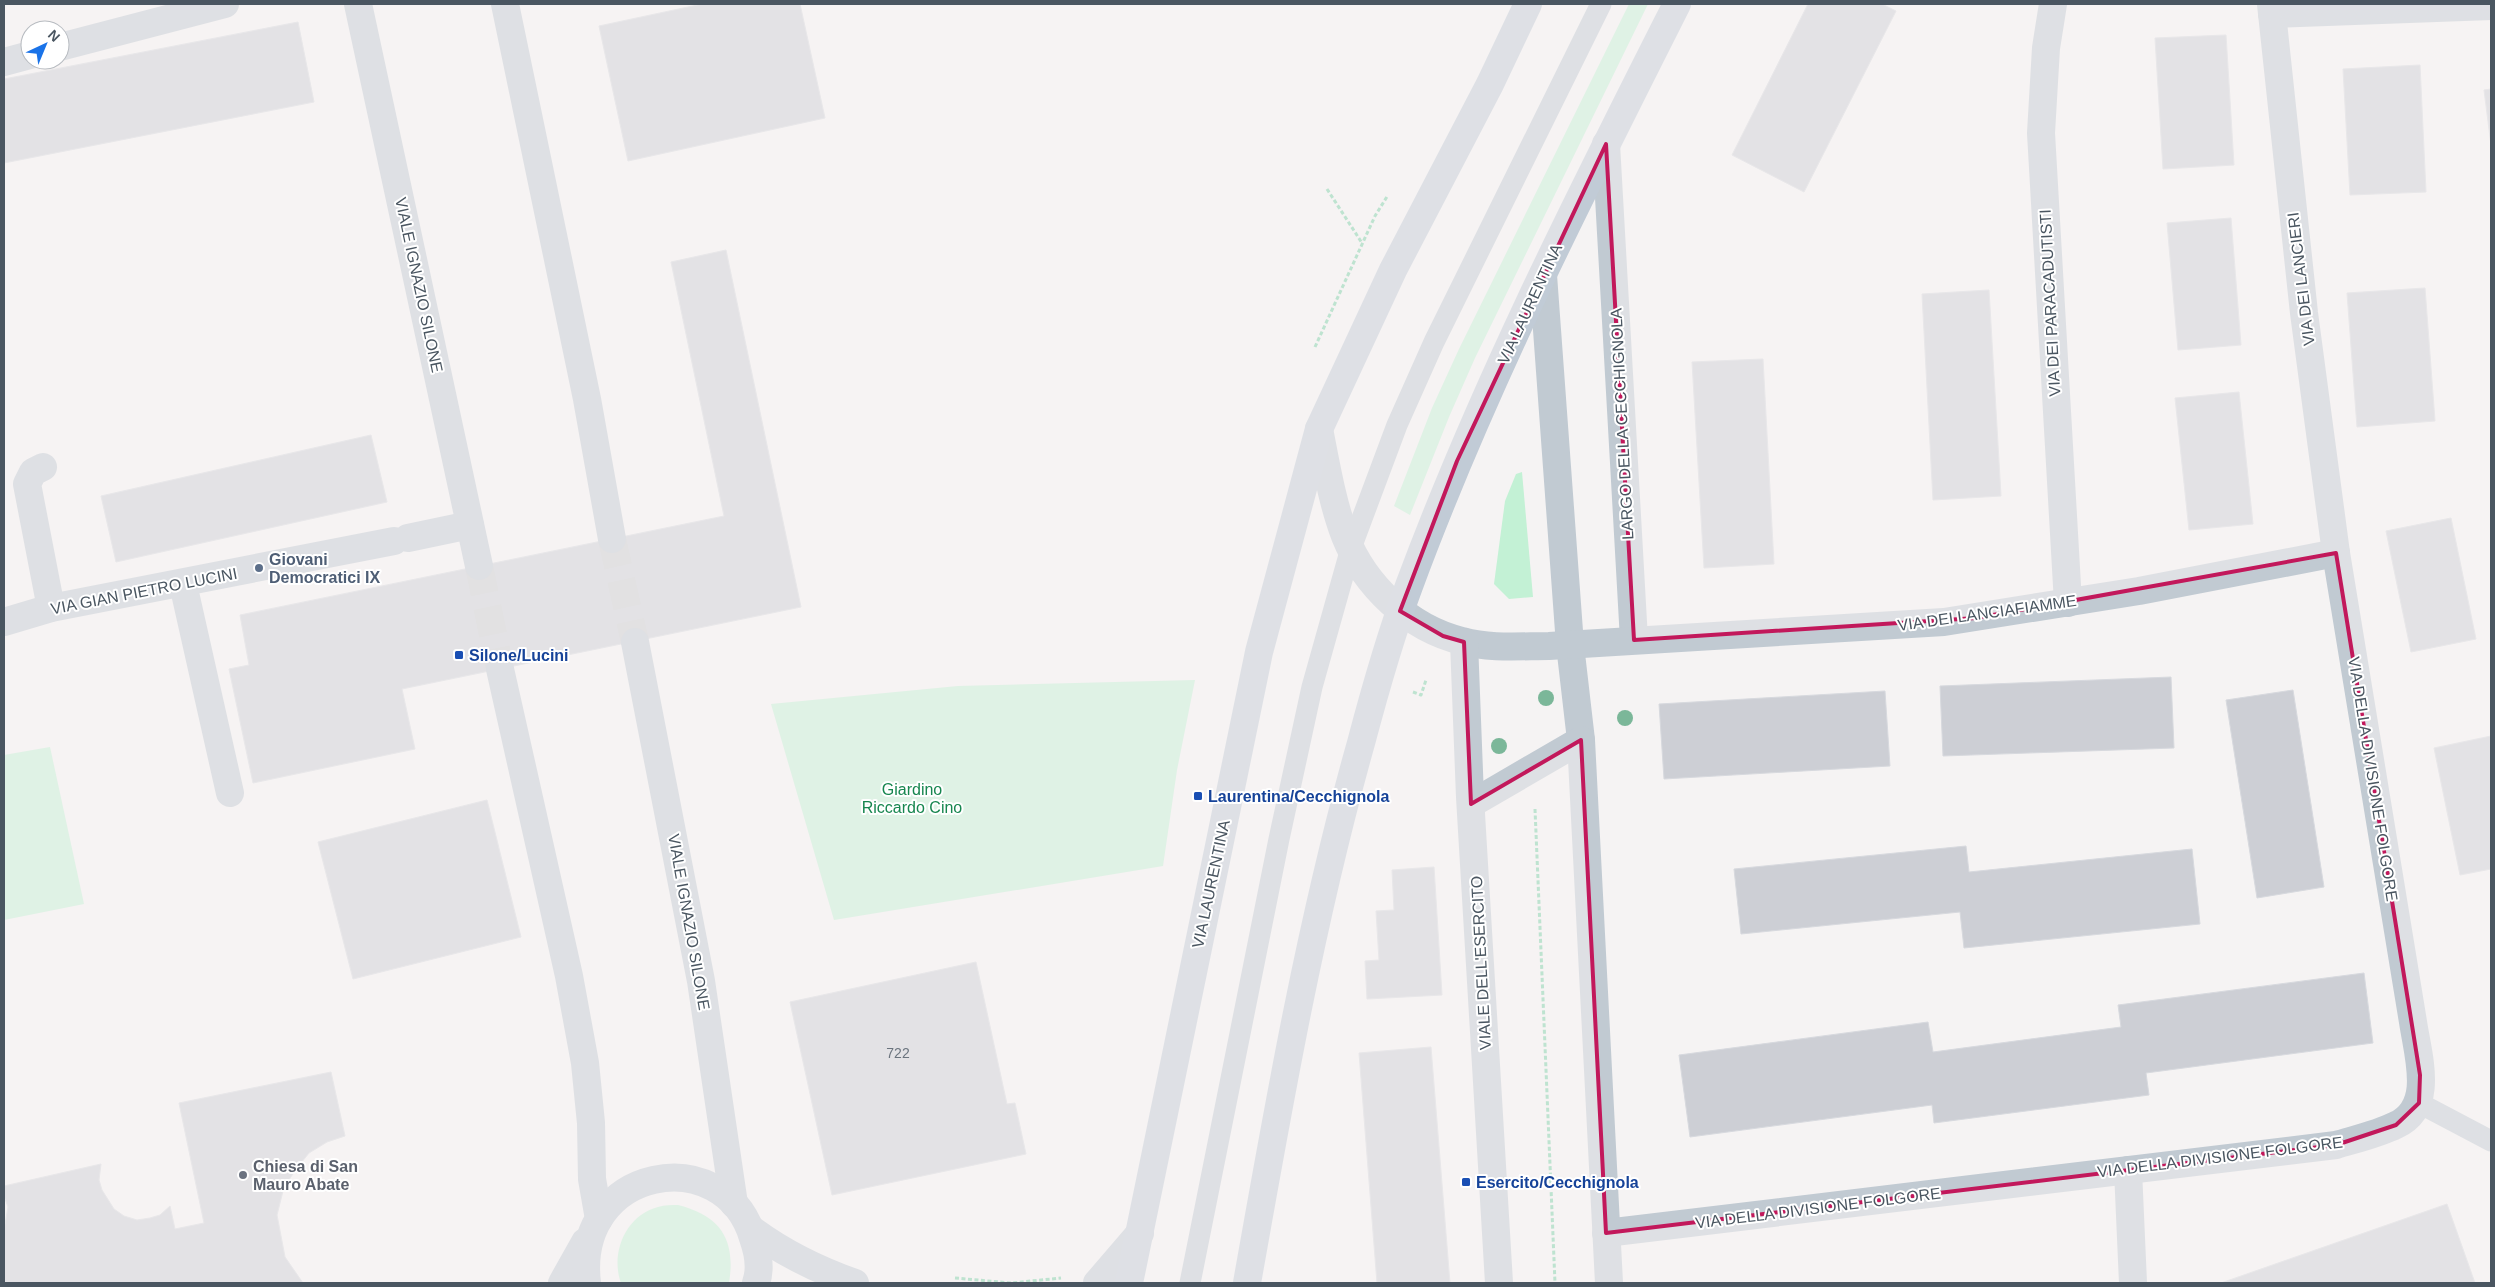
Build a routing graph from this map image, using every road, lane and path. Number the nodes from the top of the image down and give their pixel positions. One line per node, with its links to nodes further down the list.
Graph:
1 (225, 4): 10 (street)
2 (358, 4): 19 (street, VIALE IGNAZIO SILONE)
3 (505, 4): 20 (street)
4 (1528, 4): 17 (main road, VIA LAURENTINA)
5 (1601, 4): 21 (lane)
6 (1677, 4): 13 (main road, VIA LAURENTINA)
7 (2052, 4): 25 (street, VIA DEI PARACADUTISTI)
8 (2491, 6): 9 (street)
9 (2271, 9): 22 (street, VIA DEI LANCIERI)
10 (70, 44)
11 (20, 58): 12 (street)
12 (4, 62)
13 (1606, 144): 16 (main road, VIA LAURENTINA); 29 (street, LARGO DELLA CECCHIGNOLA)
14 (1327, 189): 15 (path)
15 (1362, 243)
16 (1543, 275): 27 (main road, VIA LAURENTINA); 32 (street)
17 (1318, 429): 21 (street); 46 (main road, VIA LAURENTINA)
18 (44, 467): 26 (street)
19 (470, 525): 23 (street, VIALE IGNAZIO SILONE); 24 (street, VIA GIAN PIETRO LUCINI)
20 (612, 539)
21 (1351, 548): 27 (street); 54 (lane)
22 (2336, 554): 25 (street, VIA DEI LANCIAFIAMME); 40 (street, VIA DELLA DIVISIONE FOLGORE)
23 (479, 566)
24 (184, 584): 26 (street, VIA GIAN PIETRO LUCINI); 38 (street)
25 (2068, 603): 29 (street, VIA DEI LANCIAFIAMME)
26 (51, 608): 28 (street, VIA GIAN PIETRO LUCINI)
27 (1400, 611): 31 (street); 55 (main road, VIA LAURENTINA)
28 (6, 620)
29 (1634, 640): 32 (street)
30 (634, 642): 43 (street, VIALE IGNAZIO SILONE)
31 (1464, 642): 32 (street); 39 (street, VIALE DELL'ESERCITO)
32 (1570, 645): 36 (street)
33 (500, 669): 44 (street)
34 (1426, 680): 35 (path)
35 (1407, 691)
36 (1581, 740): 37 (street); 47 (street)
37 (1533, 766): 39 (street); 57 (path)
38 (230, 793)
39 (1471, 804): 56 (street, VIALE DELL'ESERCITO)
40 (2419, 1103): 41 (lane); 42 (street, VIA DELLA DIVISIONE FOLGORE)
41 (2491, 1141)
42 (2128, 1170): 47 (street, VIA DELLA DIVISIONE FOLGORE); 59 (street)
43 (734, 1204): 44 (street); 45 (street)
44 (595, 1224): 48 (street); 49 (street)
45 (751, 1229): 50 (street); 51 (street)
46 (1140, 1233): 52 (street); 53 (main road, VIA LAURENTINA)
47 (1606, 1234): 58 (street)
48 (562, 1283)
49 (587, 1283)
50 (756, 1283)
51 (855, 1283)
52 (1097, 1283)
53 (1129, 1283)
54 (1190, 1283)
55 (1247, 1283)
56 (1499, 1283)
57 (1555, 1283)
58 (1609, 1283)
59 (2133, 1283)

